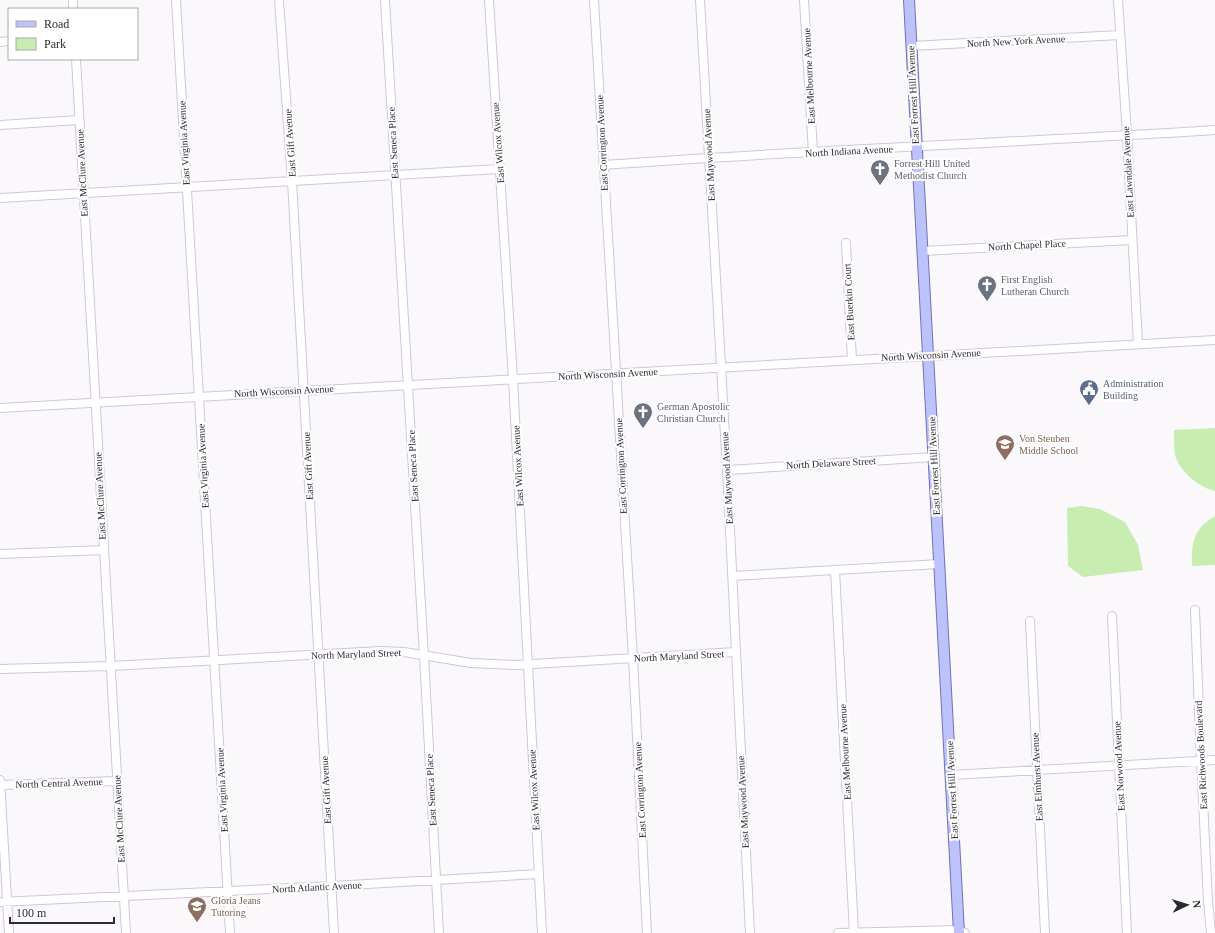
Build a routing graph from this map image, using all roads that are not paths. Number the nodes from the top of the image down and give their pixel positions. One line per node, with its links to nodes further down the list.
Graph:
1 (176, 0): 24 (street, East Virginia Avenue)
2 (279, 0): 23 (street, East Gift Avenue)
3 (385, 0): 22 (street, East Seneca Place)
4 (489, 0): 21 (street, East Wilcox Avenue)
5 (594, 0): 20 (street, East Corrington Avenue)
6 (700, 0): 19 (street, East Maywood Avenue)
7 (804, 0): 18 (street, East Melbourne Avenue)
8 (908, 0): 11 (main road, East Forrest Hill Avenue)
9 (1118, 0): 10 (street, East Lawndale Avenue)
10 (1120, 35): 11 (street, North New York Avenue); 16 (street, East Lawndale Avenue)
11 (911, 46): 17 (main road, East Forrest Hill Avenue)
12 (76, 60): 13 (street, East McClure Avenue)
13 (79, 120): 14 (street); 25 (street, East McClure Avenue)
14 (0, 125)
15 (1215, 130): 16 (street, North Indiana Avenue)
16 (1127, 135): 17 (street, North Indiana Avenue); 27 (street, East Lawndale Avenue)
17 (916, 147): 18 (street, North Indiana Avenue); 29 (main road, East Forrest Hill Avenue)
18 (813, 152): 19 (street, North Indiana Avenue)
19 (709, 157): 20 (street, North Indiana Avenue); 34 (street, East Maywood Avenue)
20 (603, 164): 35 (street, East Corrington Avenue)
21 (499, 169): 22 (street); 36 (street, East Wilcox Avenue)
22 (395, 175): 23 (street); 37 (street, East Seneca Place)
23 (292, 181): 24 (street); 38 (street, East Gift Avenue)
24 (186, 186): 25 (street); 39 (street, East Virginia Avenue)
25 (83, 193): 26 (street); 40 (street, East McClure Avenue)
26 (0, 198)
27 (1132, 240): 29 (street, North Chapel Place); 31 (street, East Lawndale Avenue)
28 (846, 244): 33 (street, East Buerkin Court)
29 (923, 251): 32 (main road, East Forrest Hill Avenue)
30 (1215, 340): 31 (street, North Wisconsin Avenue)
31 (1138, 344): 32 (street, North Wisconsin Avenue)
32 (929, 356): 33 (street, North Wisconsin Avenue); 42 (main road, East Forrest Hill Avenue)
33 (852, 360): 34 (street, North Wisconsin Avenue)
34 (721, 368): 35 (street, North Wisconsin Avenue); 43 (street, East Maywood Avenue)
35 (616, 374): 36 (street, North Wisconsin Avenue); 55 (street, East Corrington Avenue)
36 (513, 379): 37 (street, North Wisconsin Avenue); 57 (street, East Wilcox Avenue)
37 (408, 385): 38 (street, North Wisconsin Avenue); 54 (street, East Seneca Place)
38 (304, 390): 39 (street, North Wisconsin Avenue); 53 (street, East Gift Avenue)
39 (199, 396): 40 (street, North Wisconsin Avenue); 56 (street, East Virginia Avenue)
40 (95, 402): 41 (street, North Wisconsin Avenue); 44 (street, East McClure Avenue)
41 (0, 408)
42 (934, 457): 43 (street, North Delaware Street); 46 (main road, East Forrest Hill Avenue)
43 (727, 470): 48 (street, East Maywood Avenue)
44 (104, 550): 45 (street); 58 (street, East McClure Avenue)
45 (0, 554)
46 (939, 564): 47 (street); 64 (main road, East Forrest Hill Avenue)
47 (836, 570): 48 (street); 84 (street, East Melbourne Avenue)
48 (733, 576): 52 (street, East Maywood Avenue)
49 (1195, 610): 61 (street, East Richwoods Boulevard)
50 (1112, 616): 62 (street, East Norwood Avenue)
51 (1030, 621): 63 (street, East Elmhurst Avenue)
52 (736, 652): 55 (street, North Maryland Street); 82 (street, East Maywood Avenue)
53 (319, 654): 54 (street, North Maryland Street); 56 (street, North Maryland Street); 70 (street, East Gift Avenue)
54 (424, 656): 57 (street, North Maryland Street); 69 (street, East Seneca Place)
55 (633, 658): 57 (street, North Maryland Street); 81 (street, East Corrington Avenue)
56 (214, 660): 58 (street, North Maryland Street); 71 (street, East Virginia Avenue)
57 (528, 665): 68 (street, East Wilcox Avenue)
58 (111, 666): 59 (street, North Maryland Street); 66 (street, East McClure Avenue)
59 (0, 669)
60 (1215, 760): 61 (street)
61 (1201, 761): 62 (street); 87 (street, East Richwoods Boulevard)
62 (1120, 766): 63 (street); 86 (street, East Norwood Avenue)
63 (1036, 770): 64 (street); 85 (street, East Elmhurst Avenue)
64 (951, 775): 74 (main road, East Forrest Hill Avenue)
65 (0, 780): 67 (street)
66 (117, 781): 67 (street, North Central Avenue); 72 (street, East McClure Avenue)
67 (0, 785): 73 (street)
68 (539, 874): 69 (street, North Atlantic Avenue); 80 (street, East Wilcox Avenue)
69 (436, 880): 70 (street, North Atlantic Avenue); 79 (street, East Seneca Place)
70 (332, 886): 71 (street, North Atlantic Avenue); 78 (street, East Gift Avenue)
71 (228, 891): 72 (street, North Atlantic Avenue); 77 (street, East Virginia Avenue)
72 (124, 896): 73 (street, North Atlantic Avenue); 76 (street, East McClure Avenue)
73 (4, 902): 75 (street)
74 (961, 932): 84 (street)
75 (9, 933)
76 (126, 933)
77 (230, 933)
78 (334, 933)
79 (439, 933)
80 (542, 933)
81 (647, 933)
82 (750, 933)
83 (838, 933): 84 (street)
84 (854, 933)
85 (1045, 933)
86 (1128, 933)
87 (1210, 933)

